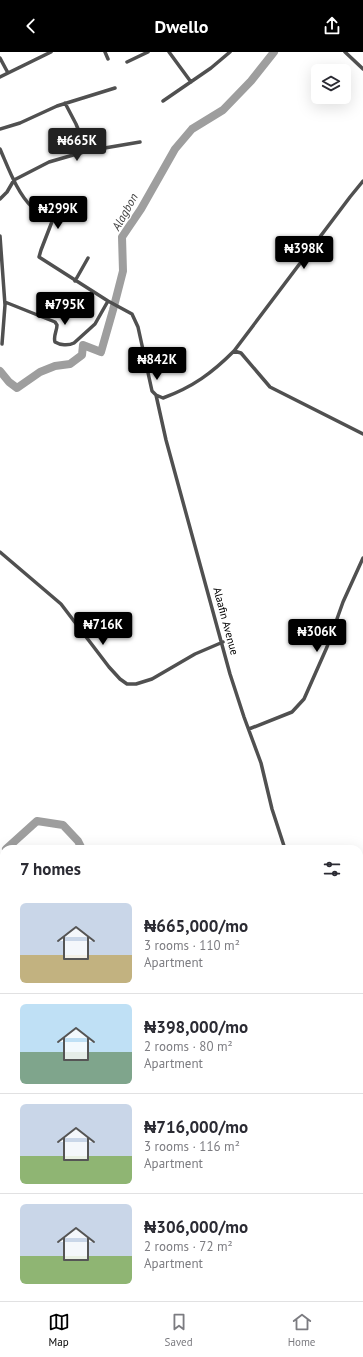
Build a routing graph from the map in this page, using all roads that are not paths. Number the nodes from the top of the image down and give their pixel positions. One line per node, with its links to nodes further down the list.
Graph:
1 (50, 52): 11 (street)
2 (105, 52): 8 (street)
3 (148, 52): 9 (street)
4 (169, 52): 13 (street)
5 (230, 52): 13 (street)
6 (346, 52): 10 (street)
7 (0, 58): 11 (street)
8 (108, 59)
9 (127, 62)
10 (363, 69)
11 (8, 73): 12 (street)
12 (0, 77)
13 (191, 82): 15 (street)
14 (115, 88): 16 (street)
15 (163, 101)
16 (65, 103): 17 (street); 20 (street)
17 (0, 129)
18 (140, 142): 20 (street)
19 (0, 149): 21 (street)
20 (87, 151): 21 (street)
21 (14, 180): 23 (street); 26 (street, Alaafin Avenue)
22 (363, 181): 30 (street)
23 (0, 199)
24 (0, 237): 27 (street)
25 (88, 258): 26 (street)
26 (75, 281): 28 (street, Alaafin Avenue)
27 (4, 302): 28 (street); 29 (street)
28 (109, 302): 31 (street, Alaafin Avenue)
29 (2, 344)
30 (234, 351): 31 (street); 32 (street)
31 (156, 395): 35 (street, Alaafin Avenue)
32 (363, 434)
33 (0, 552): 35 (street)
34 (363, 558): 36 (street)
35 (223, 642): 36 (street, Alaafin Avenue)
36 (249, 729): 37 (street, Alaafin Avenue)
37 (284, 845)

